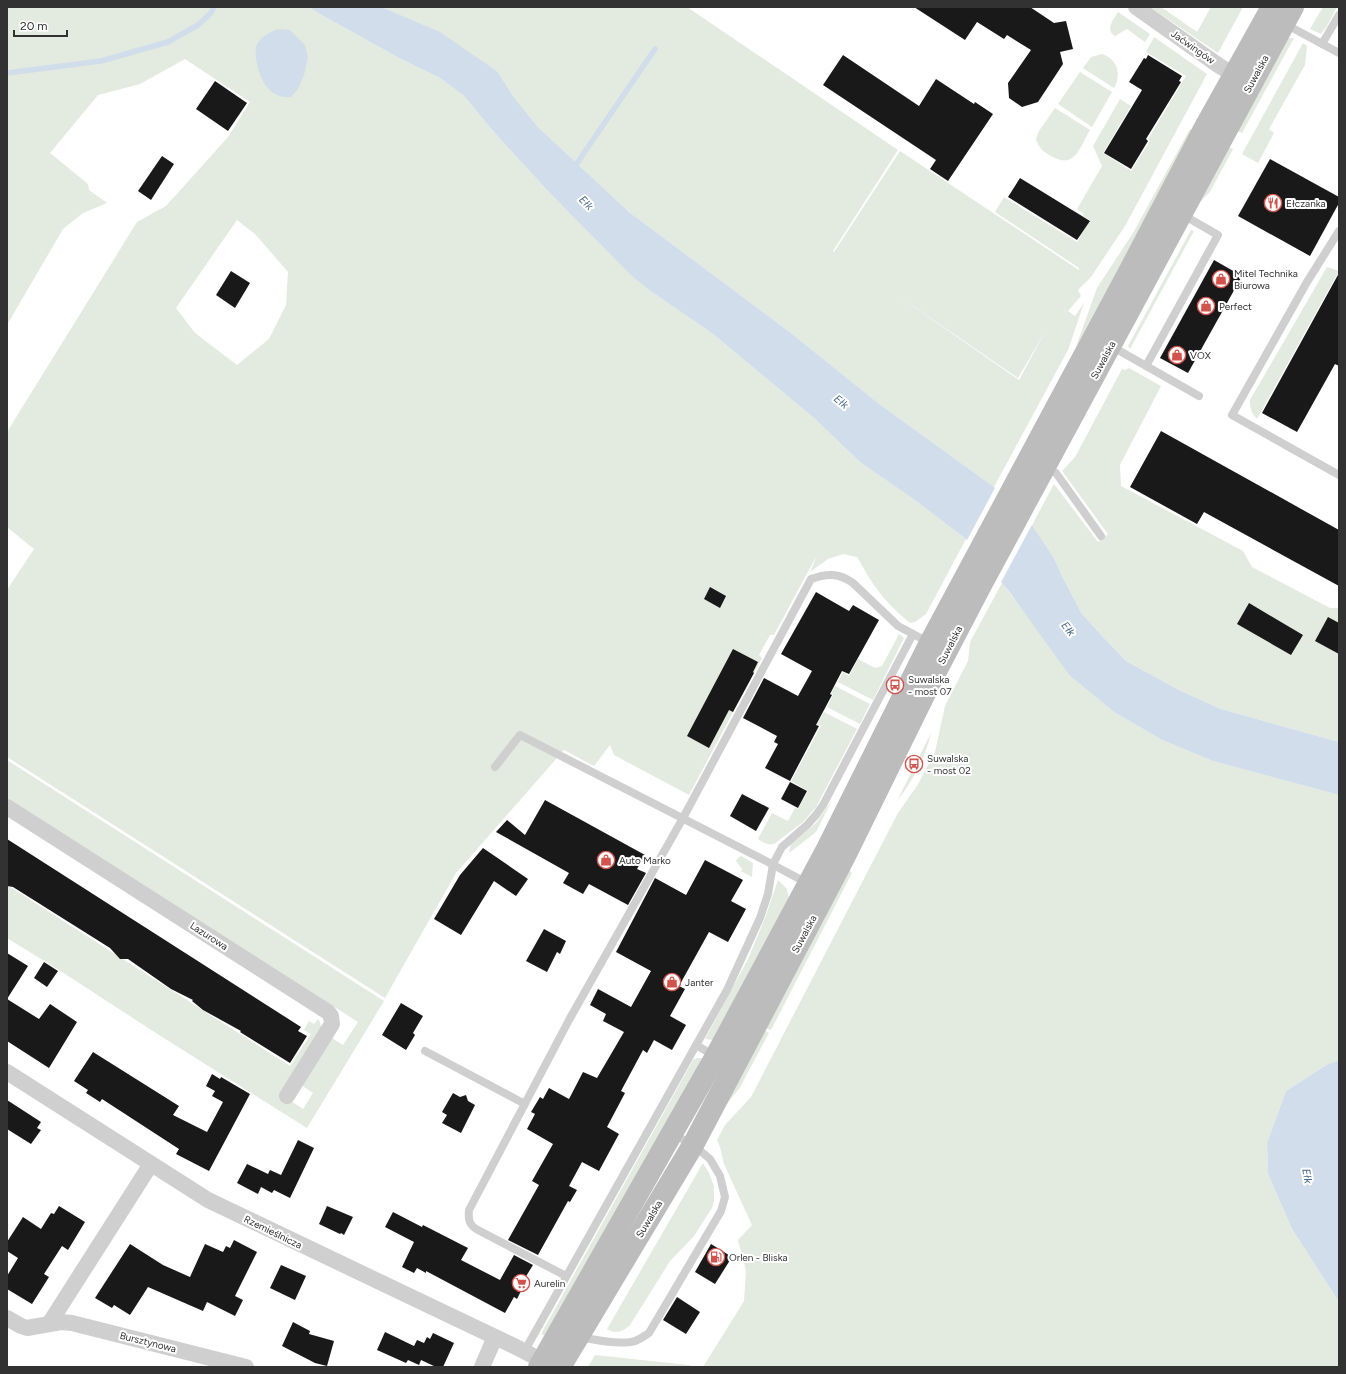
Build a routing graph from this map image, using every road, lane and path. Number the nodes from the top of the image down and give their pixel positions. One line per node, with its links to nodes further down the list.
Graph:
1 (1136, 7): 6 (street, Jaćwingów)
2 (1278, 15): 4 (lane); 6 (street, Suwalska)
3 (1339, 15): 4 (lane)
4 (1322, 44): 5 (lane)
5 (1339, 53)
6 (1242, 80): 7 (street, Suwalska)
7 (1173, 209): 9 (street, Suwalska); 10 (lane)
8 (1339, 231): 13 (lane)
9 (1102, 341): 10 (lane); 12 (street, Suwalska); 14 (street, Suwalska)
10 (1146, 366): 11 (lane)
11 (1199, 396)
12 (1044, 468): 14 (street, Suwalska); 15 (lane)
13 (1339, 475)
14 (1025, 484): 16 (street, Suwalska)
15 (1101, 536)
16 (933, 645): 19 (lane); 20 (lane); 21 (street, Suwalska)
17 (495, 767): 19 (lane)
18 (7, 807): 26 (street, Lazurowa)
19 (683, 818): 20 (lane); 27 (lane)
20 (773, 864): 21 (lane); 22 (lane)
21 (817, 889): 24 (street, Suwalska); 29 (street, Suwalska)
22 (696, 1045): 24 (lane); 31 (lane)
23 (425, 1051): 27 (lane)
24 (716, 1056): 28 (street, Suwalska)
25 (7, 1072): 30 (street, Rzemieślnicza)
26 (287, 1096)
27 (525, 1104): 31 (lane)
28 (671, 1133): 29 (lane); 34 (street, Suwalska)
29 (693, 1145): 34 (street, Suwalska); 34 (lane)
30 (151, 1164): 33 (street); 35 (street, Rzemieślnicza)
31 (566, 1276): 37 (lane)
32 (7, 1318): 33 (street, Bursztynowa)
33 (49, 1324): 36 (street, Bursztynowa)
34 (570, 1332): 37 (street, Suwalska)
35 (495, 1337): 37 (street, Rzemieślnicza); 39 (street)
36 (216, 1363): 38 (street, Bursztynowa)
37 (544, 1363)
38 (246, 1367)
39 (482, 1367)

